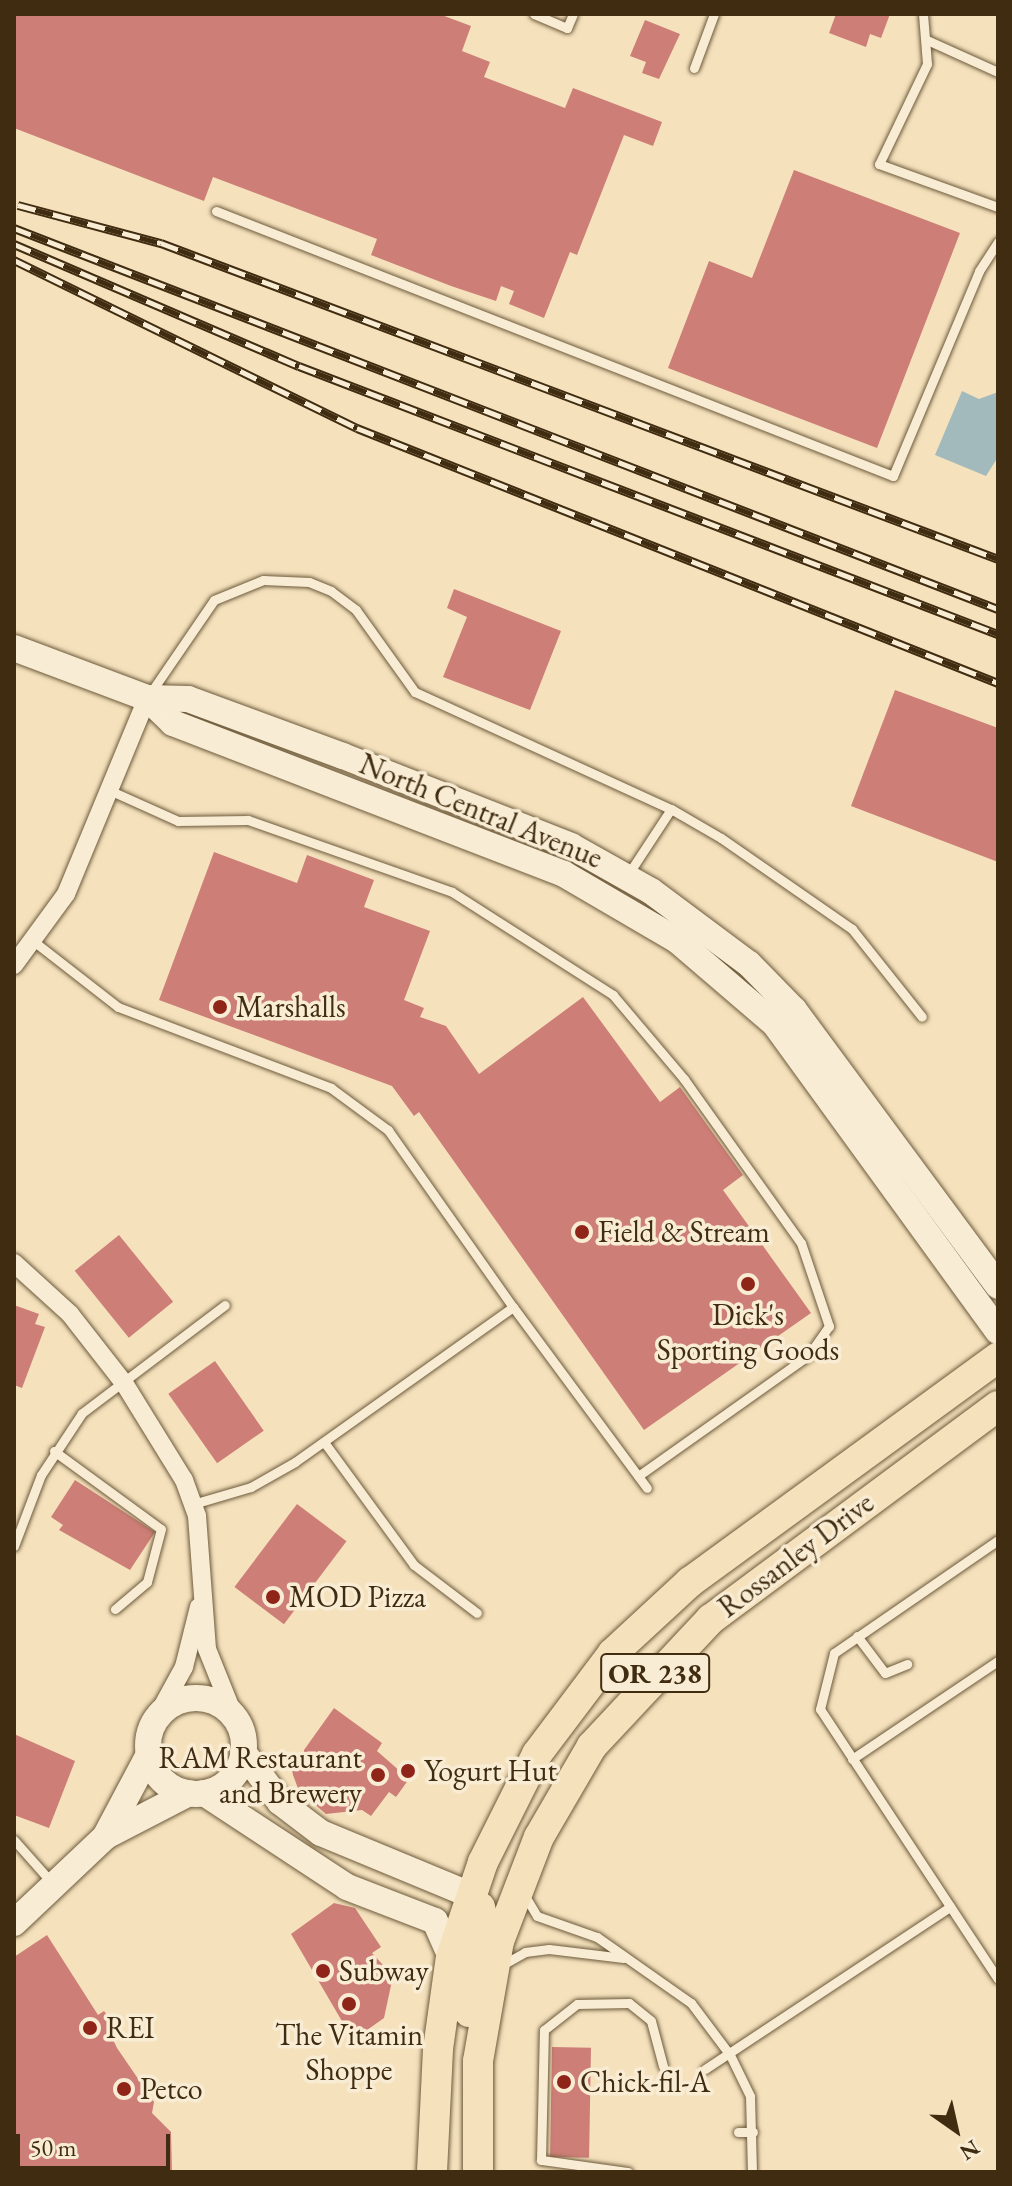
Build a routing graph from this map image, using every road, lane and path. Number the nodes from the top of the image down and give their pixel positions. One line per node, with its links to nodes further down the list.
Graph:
1 (534, 14): 2 (lane)
2 (573, 14)
3 (714, 14): 6 (lane)
4 (923, 14): 5 (lane)
5 (927, 40): 7 (lane); 8 (lane)
6 (694, 68)
7 (998, 72)
8 (998, 207)
9 (216, 211): 10 (lane)
10 (998, 242)
11 (14, 648): 12 (street, North Central Avenue)
12 (147, 698): 13 (street); 14 (lane); 15 (street, North Central Avenue); 23 (street, North Central Avenue)
13 (109, 790): 16 (street); 29 (lane)
14 (671, 809): 15 (lane); 18 (lane)
15 (627, 876): 20 (street, North Central Avenue)
16 (32, 940): 17 (street); 22 (lane)
17 (14, 965)
18 (922, 1017)
19 (14, 1263): 25 (street)
20 (998, 1286)
21 (225, 1305): 25 (lane)
22 (513, 1307): 27 (lane); 29 (lane)
23 (998, 1331)
24 (998, 1357): 50 (main road, Rossanley Drive / OR 238)
25 (124, 1383): 28 (lane); 31 (street)
26 (998, 1406): 48 (main road, Rossanley Drive / OR 238)
27 (324, 1442): 31 (lane); 36 (lane)
28 (54, 1451): 33 (lane); 35 (lane)
29 (638, 1476): 30 (lane)
30 (647, 1488)
31 (193, 1504): 34 (street)
32 (998, 1540): 37 (lane)
33 (14, 1546)
34 (200, 1604): 40 (street); 41 (street)
35 (115, 1609)
36 (477, 1613)
37 (857, 1636): 39 (lane); 44 (lane)
38 (998, 1661): 44 (lane)
39 (907, 1664)
40 (234, 1716): 41 (street); 42 (street)
41 (156, 1718): 43 (street)
42 (243, 1752): 45 (street); 50 (street)
43 (148, 1756): 45 (street); 46 (street)
44 (852, 1759): 51 (lane)
45 (196, 1793): 46 (street); 53 (street)
46 (105, 1837): 49 (street)
47 (14, 1840): 49 (lane)
48 (519, 1881): 54 (lane); 55 (main road, Rossanley Drive / OR 238)
49 (55, 1886): 52 (street)
50 (471, 1895): 53 (main road, OR 238); 58 (main road)
51 (950, 1907): 56 (lane); 57 (lane)
52 (14, 1923)
53 (451, 1957): 64 (main road, OR 238)
54 (625, 1958): 55 (lane); 57 (lane)
55 (492, 1971): 58 (main road, Rossanley Drive / OR 238)
56 (998, 1979)
57 (730, 2055): 60 (lane); 62 (lane)
58 (478, 2061): 65 (main road, Rossanley Drive / OR 238)
59 (663, 2066): 63 (lane)
60 (705, 2069)
61 (738, 2132): 62 (lane)
62 (753, 2132): 66 (lane)
63 (626, 2170)
64 (432, 2172)
65 (478, 2172)
66 (752, 2172)

